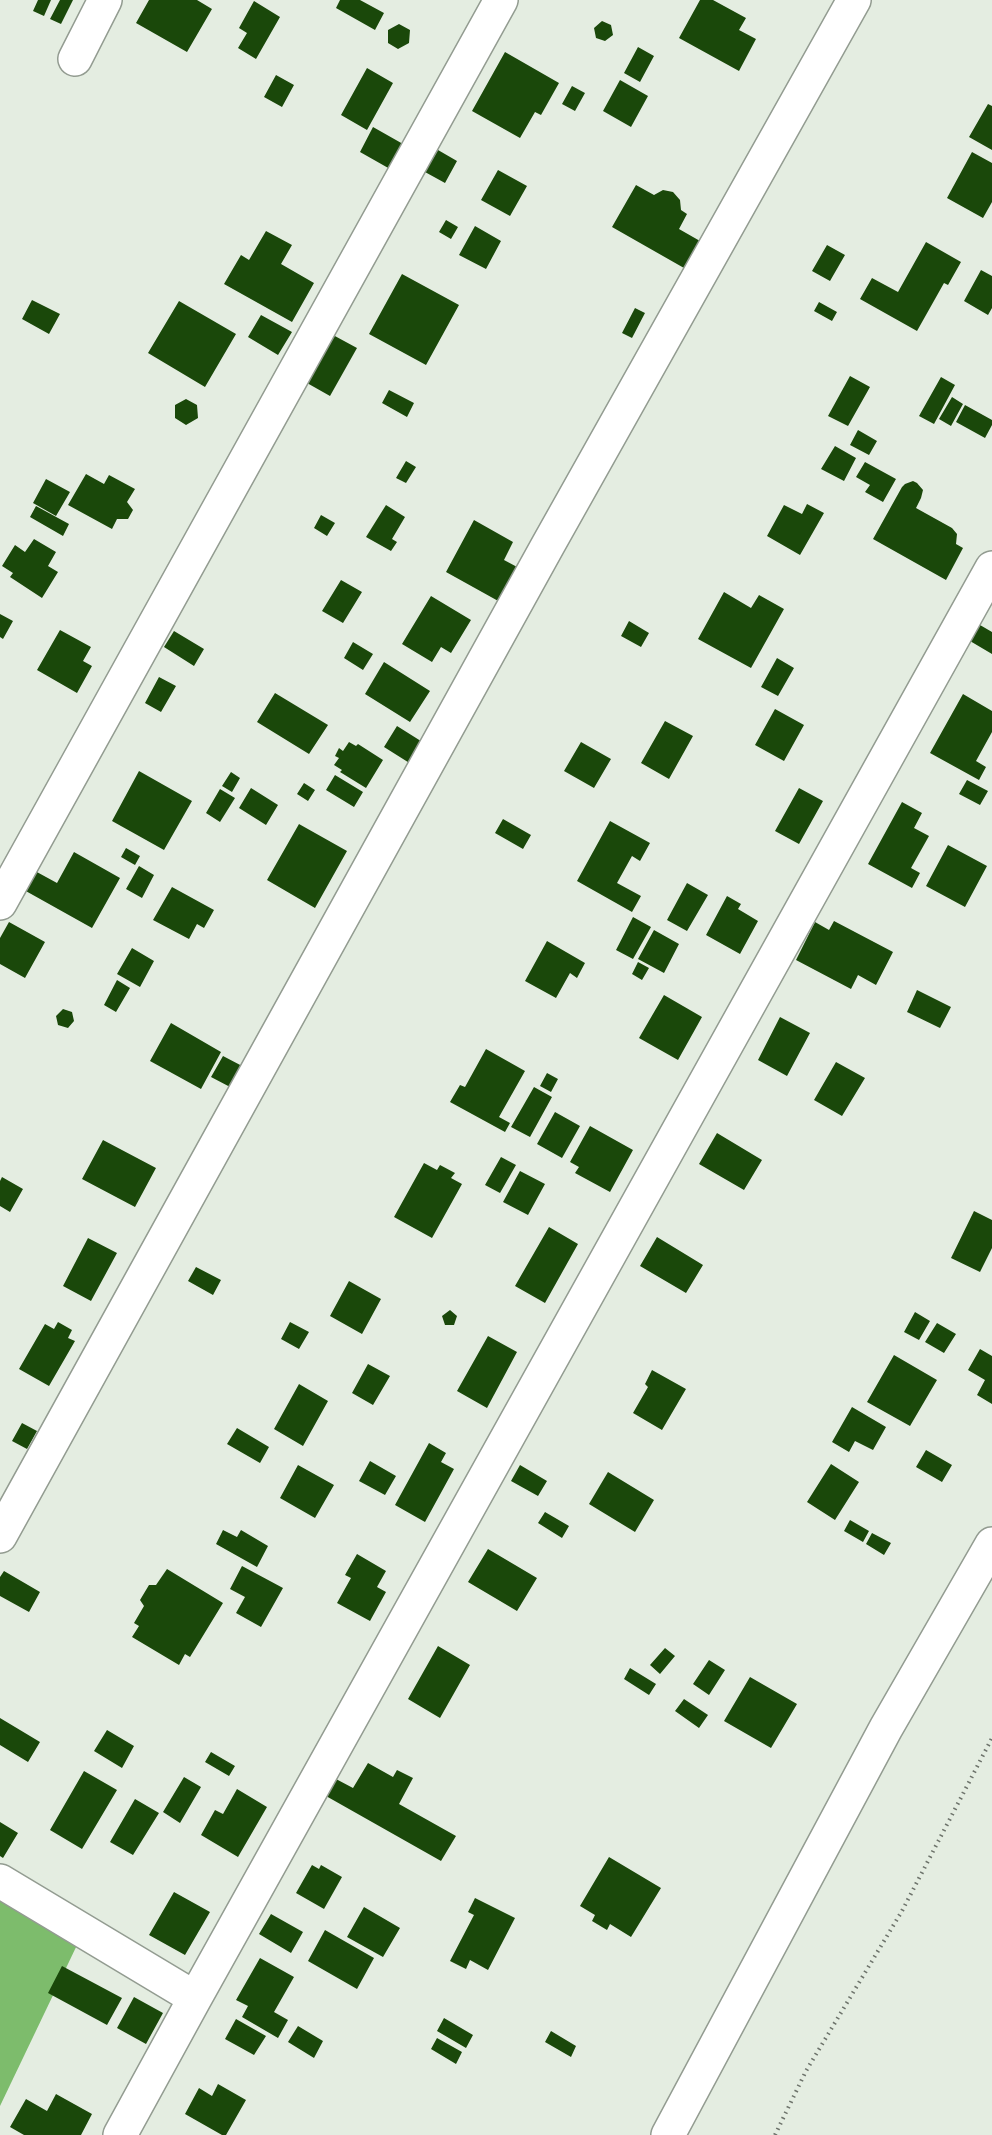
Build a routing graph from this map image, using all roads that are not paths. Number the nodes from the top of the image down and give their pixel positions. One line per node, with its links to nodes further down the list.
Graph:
1 (105, 0): 4 (street)
2 (501, 0): 6 (street)
3 (854, 0): 7 (street)
4 (75, 59)
5 (992, 568): 10 (street)
6 (0, 903)
7 (0, 1536)
8 (992, 1544): 12 (street)
9 (0, 1881): 10 (street)
10 (195, 1998): 11 (street)
11 (120, 2135)
12 (668, 2135)

